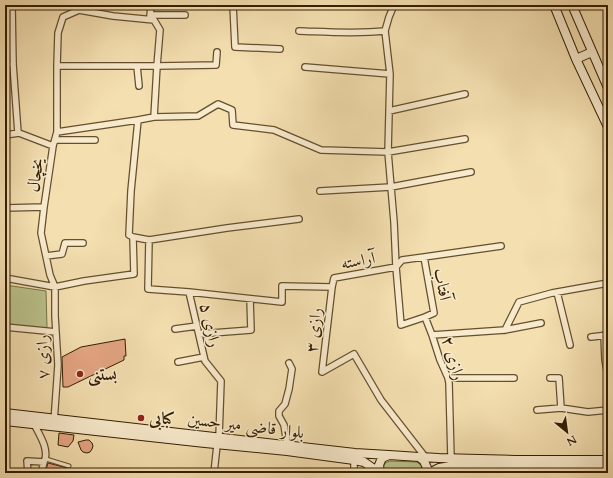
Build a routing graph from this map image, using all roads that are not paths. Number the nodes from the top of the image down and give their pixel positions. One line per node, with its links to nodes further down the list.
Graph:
1 (12, 5): 10 (street)
2 (150, 5): 9 (street)
3 (233, 5): 14 (street)
4 (394, 5): 13 (street)
5 (554, 5): 17 (main road)
6 (572, 5): 16 (main road)
7 (79, 7): 9 (street, یخچال); 18 (street, یخچال)
8 (185, 15): 9 (street, یخچال)
9 (150, 17): 20 (street)
10 (12, 28): 11 (street); 31 (street)
11 (5, 29)
12 (299, 31): 13 (street)
13 (385, 31): 22 (street)
14 (280, 49)
15 (217, 52): 20 (street)
16 (592, 52): 17 (main road); 24 (main road)
17 (576, 58): 29 (main road)
18 (57, 66): 19 (street); 30 (street, یخچال)
19 (137, 66): 20 (street); 23 (street)
20 (157, 66): 27 (street)
21 (305, 67): 22 (street)
22 (390, 74): 26 (street)
23 (139, 86)
24 (608, 88)
25 (465, 94): 26 (street)
26 (389, 111): 36 (street)
27 (154, 117): 28 (street); 36 (street)
28 (138, 120): 30 (street); 43 (street)
29 (608, 127)
30 (57, 132): 35 (street, یخچال)
31 (18, 133): 32 (street); 35 (street)
32 (5, 135)
33 (465, 139): 36 (street)
34 (94, 140): 35 (street)
35 (54, 143): 40 (street, یخچال)
36 (388, 152): 38 (street)
37 (472, 172): 38 (street)
38 (391, 187): 39 (street); 49 (street)
39 (320, 191)
40 (44, 207): 41 (street); 47 (street, یخچال)
41 (5, 208)
42 (299, 219): 44 (street)
43 (133, 237): 44 (street); 52 (street)
44 (149, 240): 54 (street, رازی ۵)
45 (82, 243): 47 (street)
46 (501, 246): 48 (street)
47 (46, 256): 52 (street, یخچال)
48 (424, 257): 49 (street, آفتاب); 57 (street, آفتاب)
49 (396, 267): 53 (street, آراسته); 57 (street)
50 (5, 278): 52 (street)
51 (608, 283): 55 (street)
52 (55, 287): 63 (street, رازی ۷)
53 (332, 287): 56 (street, رازی ۳); 86 (street, رازی ۳)
54 (189, 292): 56 (street, رازی ۳); 59 (street, رازی ۵)
55 (557, 292): 62 (street); 68 (street)
56 (250, 299): 64 (street)
57 (425, 317): 65 (street, رازی ۲)
58 (541, 323): 62 (street)
59 (197, 326): 61 (street); 64 (street, رازی ۵)
60 (5, 327): 63 (street)
61 (175, 330)
62 (505, 330): 65 (street)
63 (56, 332): 81 (street, رازی ۷)
64 (199, 334): 69 (street, رازی ۵)
65 (432, 335): 73 (street, رازی ۲)
66 (606, 335): 67 (street); 72 (street)
67 (591, 337)
68 (570, 345)
69 (204, 357): 70 (street); 83 (street, رازی ۵)
70 (178, 362)
71 (289, 363): 84 (street)
72 (608, 376)
73 (448, 378): 74 (street); 87 (street, رازی ۲)
74 (514, 378)
75 (550, 378): 76 (street)
76 (561, 408): 77 (street); 78 (street)
77 (537, 410)
78 (608, 410)
79 (5, 413): 81 (main road, بلوار قاضی میر حسین)
80 (5, 421): 82 (main road, بلوار قاضی میر حسین)
81 (54, 422): 82 (main road, بلوار قاضی میر حسین); 83 (main road, بلوار قاضی میر حسین)
82 (34, 424): 88 (street)
83 (218, 441): 84 (main road, بلوار قاضی میر حسین); 89 (main road, بلوار قاضی میر حسین); 96 (street, رازی ۵)
84 (287, 445): 85 (main road, بلوار قاضی میر حسین)
85 (389, 454): 86 (main road, بلوار قاضی میر حسین); 98 (main road)
86 (422, 457): 87 (main road); 99 (main road)
87 (451, 458): 90 (main road)
88 (45, 460): 91 (lane); 94 (street); 95 (street)
89 (354, 460): 97 (street); 98 (main road, بلوار قاضی میر حسین)
90 (608, 460)
91 (69, 466)
92 (608, 468): 93 (main road)
93 (471, 470): 99 (main road)
94 (28, 473)
95 (41, 473)
96 (214, 473)
97 (354, 473)
98 (380, 473)
99 (427, 473)

